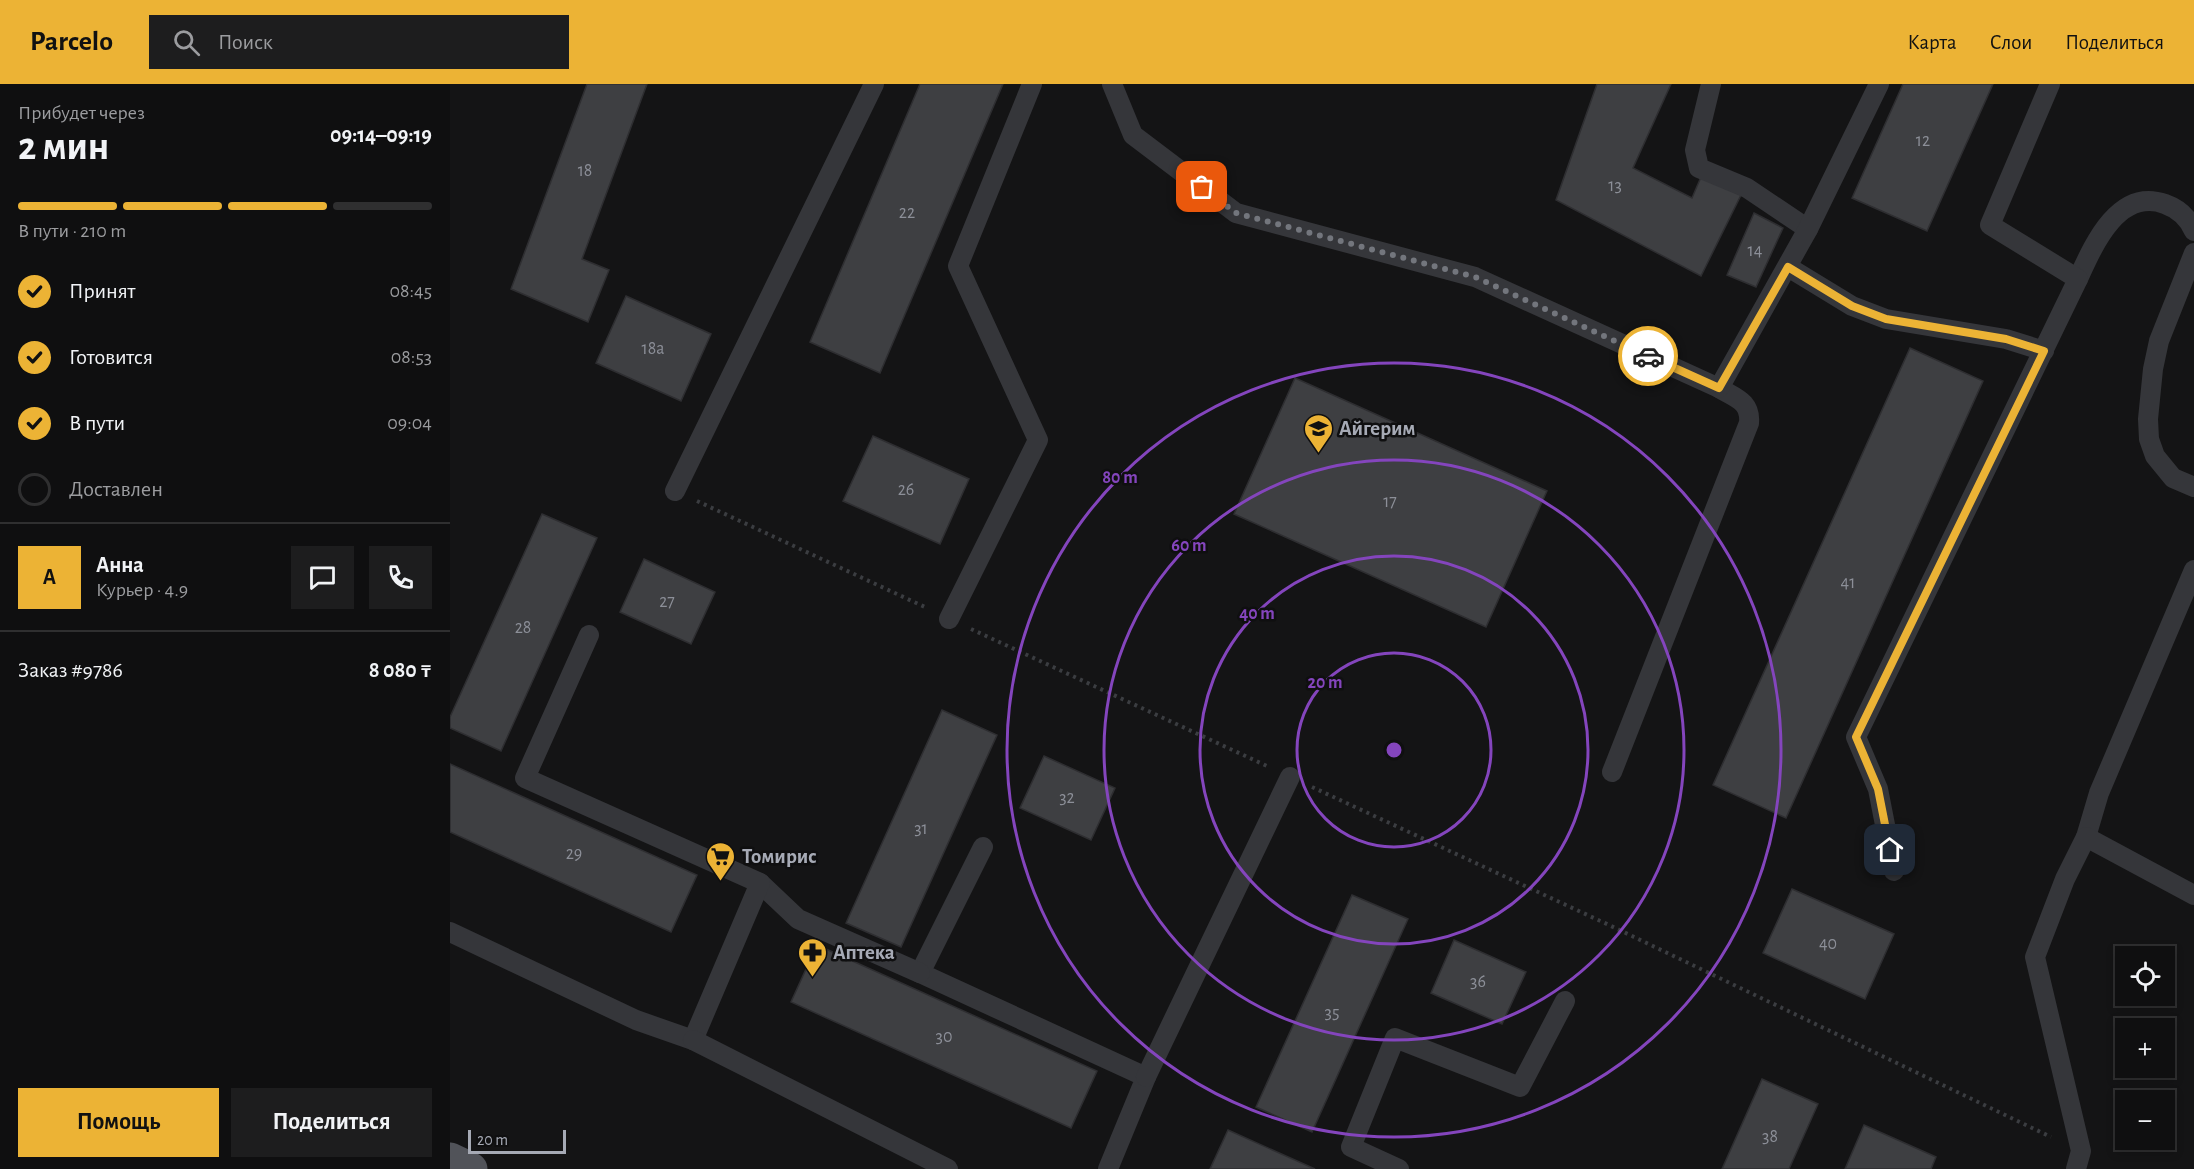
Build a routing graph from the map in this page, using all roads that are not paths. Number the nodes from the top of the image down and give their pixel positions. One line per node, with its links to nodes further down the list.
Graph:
1 (874, 84): 15 (lane)
2 (1032, 84): 17 (lane)
3 (1112, 84): 13 (lane)
4 (1711, 84): 7 (lane)
5 (1879, 84): 7 (lane)
6 (2050, 84): 11 (lane)
7 (1808, 229): 10 (lane)
8 (2194, 231): 11 (lane)
9 (2194, 253): 14 (lane)
10 (1788, 267): 12 (lane); 13 (lane)
11 (2078, 279): 12 (lane)
12 (2044, 351): 23 (lane)
13 (1719, 388): 19 (lane)
14 (2194, 487)
15 (675, 491)
16 (2194, 570): 21 (lane)
17 (949, 619)
18 (589, 635): 24 (lane)
19 (1612, 772)
20 (1290, 777): 30 (lane)
21 (2086, 837): 25 (lane); 32 (lane)
22 (983, 847): 27 (lane)
23 (1894, 871)
24 (760, 883): 27 (lane); 29 (lane)
25 (2194, 895)
26 (450, 932): 29 (lane)
27 (920, 973): 30 (lane)
28 (1565, 1001): 36 (lane)
29 (693, 1040): 34 (lane)
30 (1146, 1077): 35 (lane)
31 (450, 1160): 33 (main road)
32 (2079, 1160)
33 (471, 1169)
34 (948, 1169)
35 (1108, 1169)
36 (1399, 1169)

